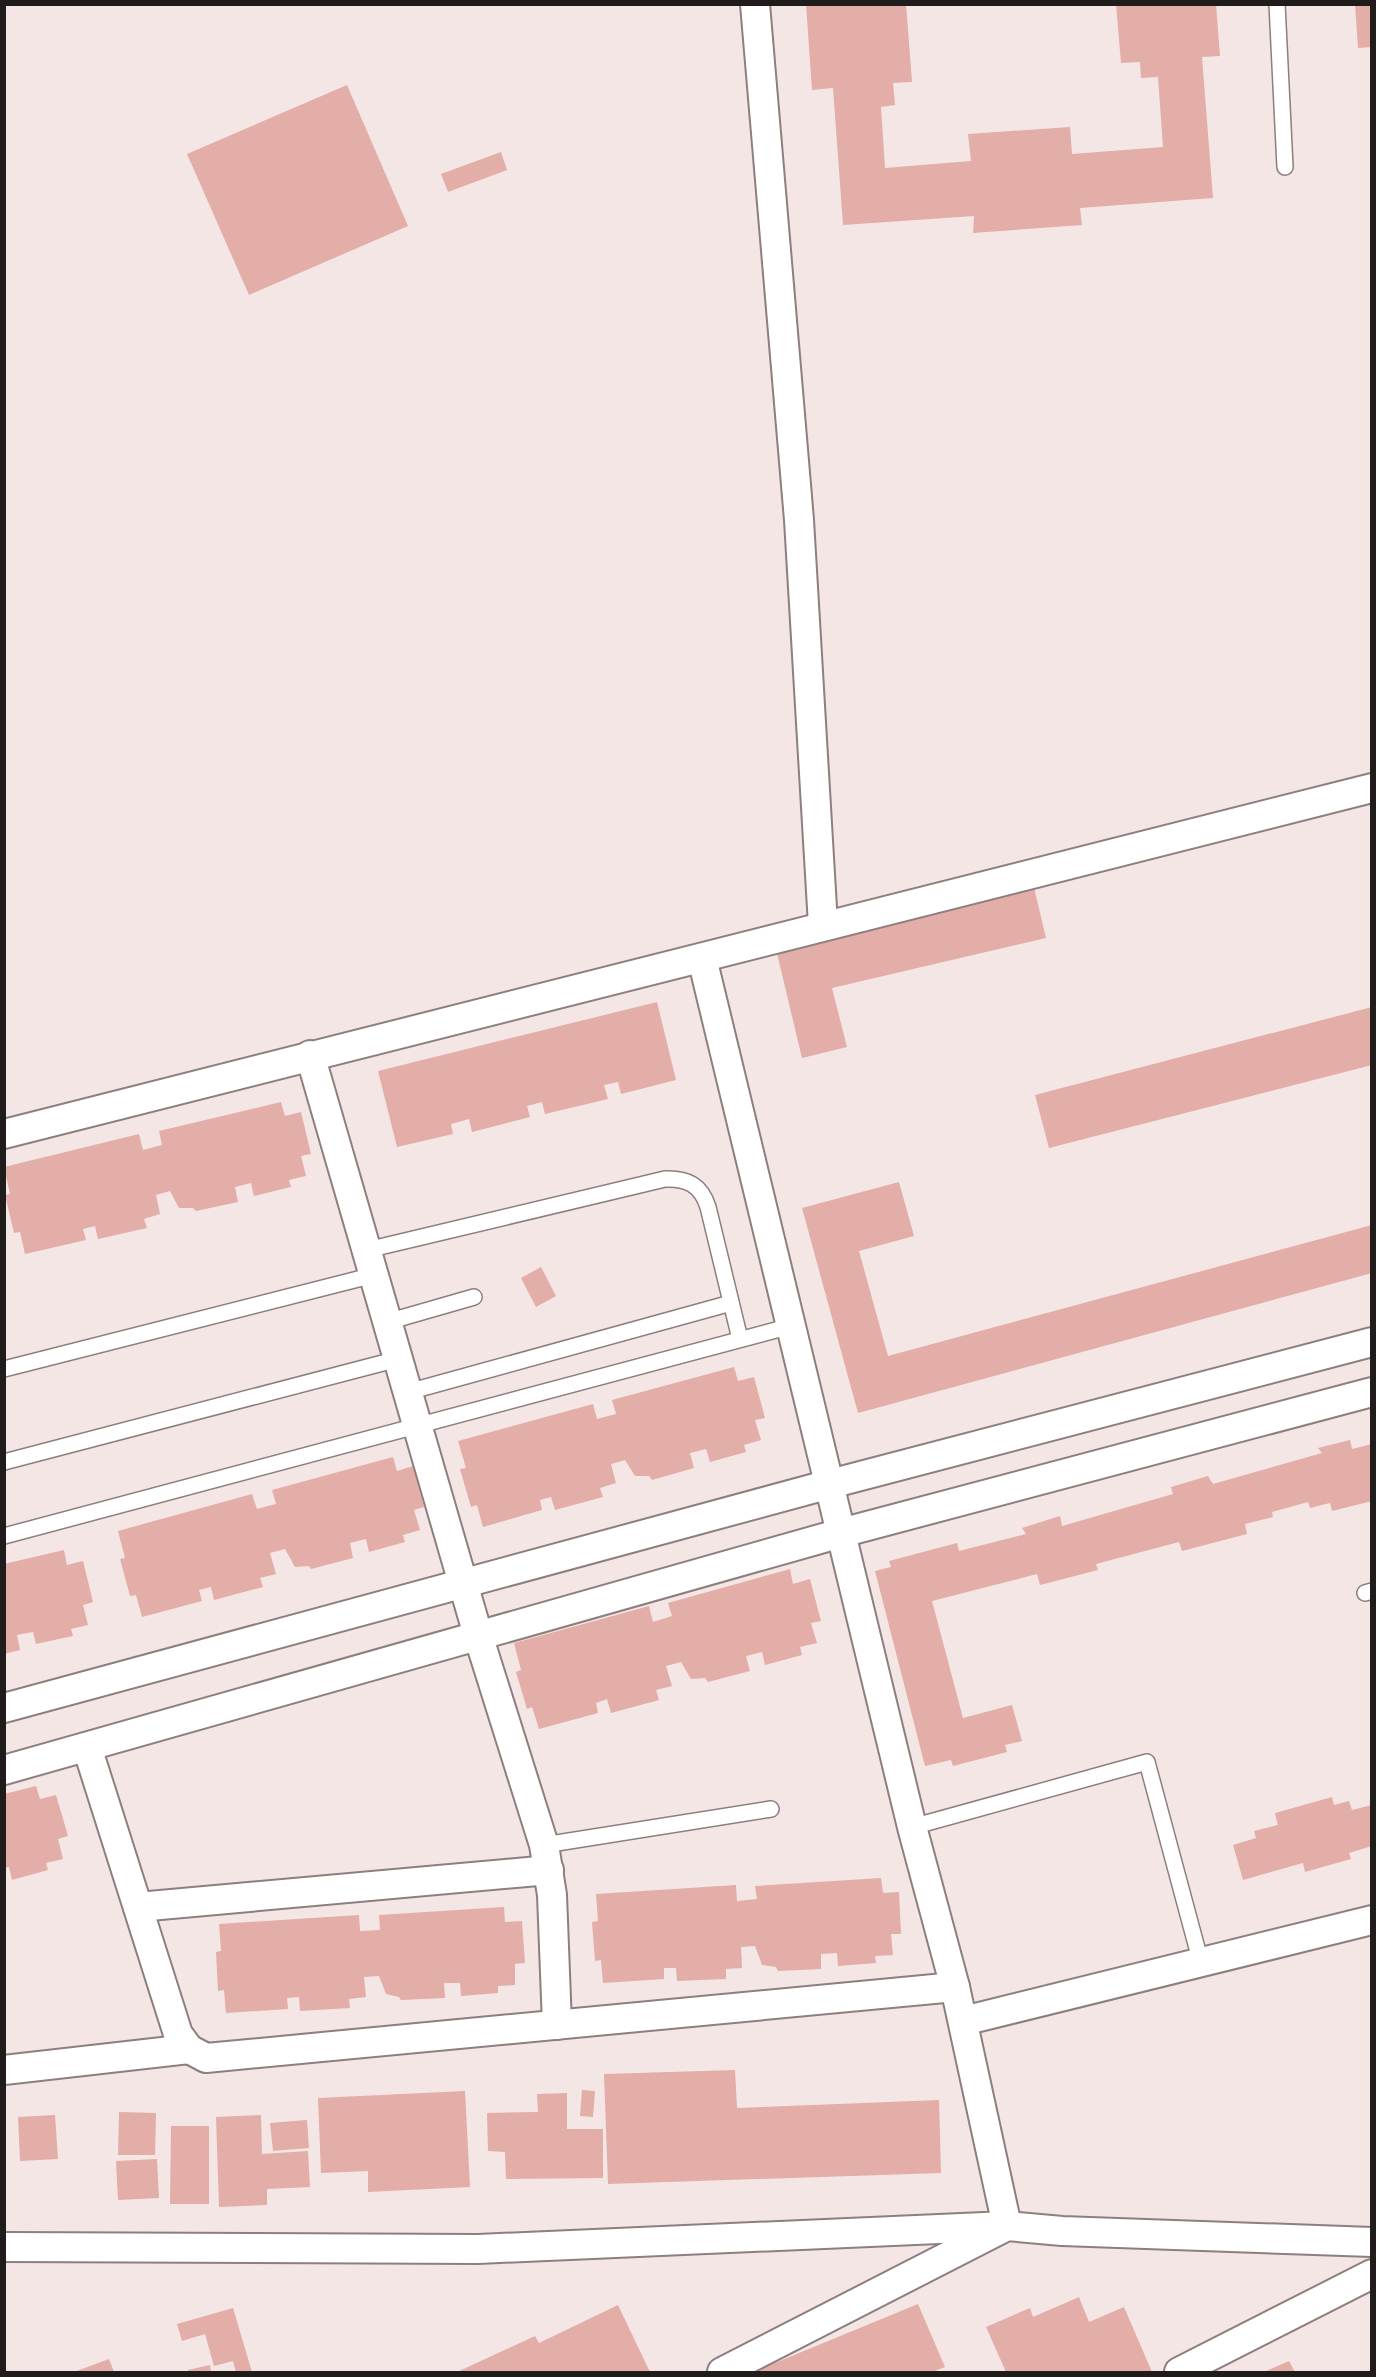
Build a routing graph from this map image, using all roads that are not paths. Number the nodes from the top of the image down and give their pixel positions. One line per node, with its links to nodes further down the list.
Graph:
1 (754, 4): 5 (street)
2 (1276, 4): 3 (lane)
3 (1285, 167)
4 (1371, 788): 5 (street)
5 (823, 925): 6 (street)
6 (702, 958): 7 (street); 13 (street)
7 (310, 1055): 8 (street); 9 (street)
8 (4, 1134)
9 (370, 1262): 11 (lane); 12 (street); 17 (lane)
10 (474, 1297): 12 (lane)
11 (731, 1303): 14 (lane); 18 (lane)
12 (387, 1322): 16 (street)
13 (790, 1326): 14 (lane); 22 (street)
14 (740, 1339): 20 (lane)
15 (1371, 1342): 22 (street)
16 (398, 1359): 18 (street); 21 (lane)
17 (4, 1369)
18 (408, 1392): 20 (street)
19 (1371, 1392): 23 (street)
20 (417, 1426): 24 (lane); 25 (street)
21 (4, 1462)
22 (830, 1484): 23 (street); 25 (street)
23 (841, 1533): 26 (street); 31 (street)
24 (4, 1536)
25 (463, 1584): 26 (street); 27 (street)
26 (478, 1635): 28 (street); 32 (street)
27 (4, 1708)
28 (87, 1746): 29 (street); 33 (street)
29 (4, 1770)
30 (771, 1809): 32 (lane)
31 (912, 1827): 35 (lane); 36 (street)
32 (547, 1857): 33 (street); 38 (street)
33 (138, 1907): 39 (street)
34 (1371, 1920): 35 (street)
35 (1201, 1963): 37 (street)
36 (955, 1987): 37 (street); 38 (street)
37 (963, 2021): 41 (street)
38 (557, 2025): 39 (street)
39 (189, 2049): 40 (street)
40 (4, 2070)
41 (1007, 2226): 42 (street); 43 (street); 45 (street)
42 (1371, 2242)
43 (4, 2247)
44 (1371, 2274): 46 (street)
45 (722, 2373)
46 (1179, 2373)

